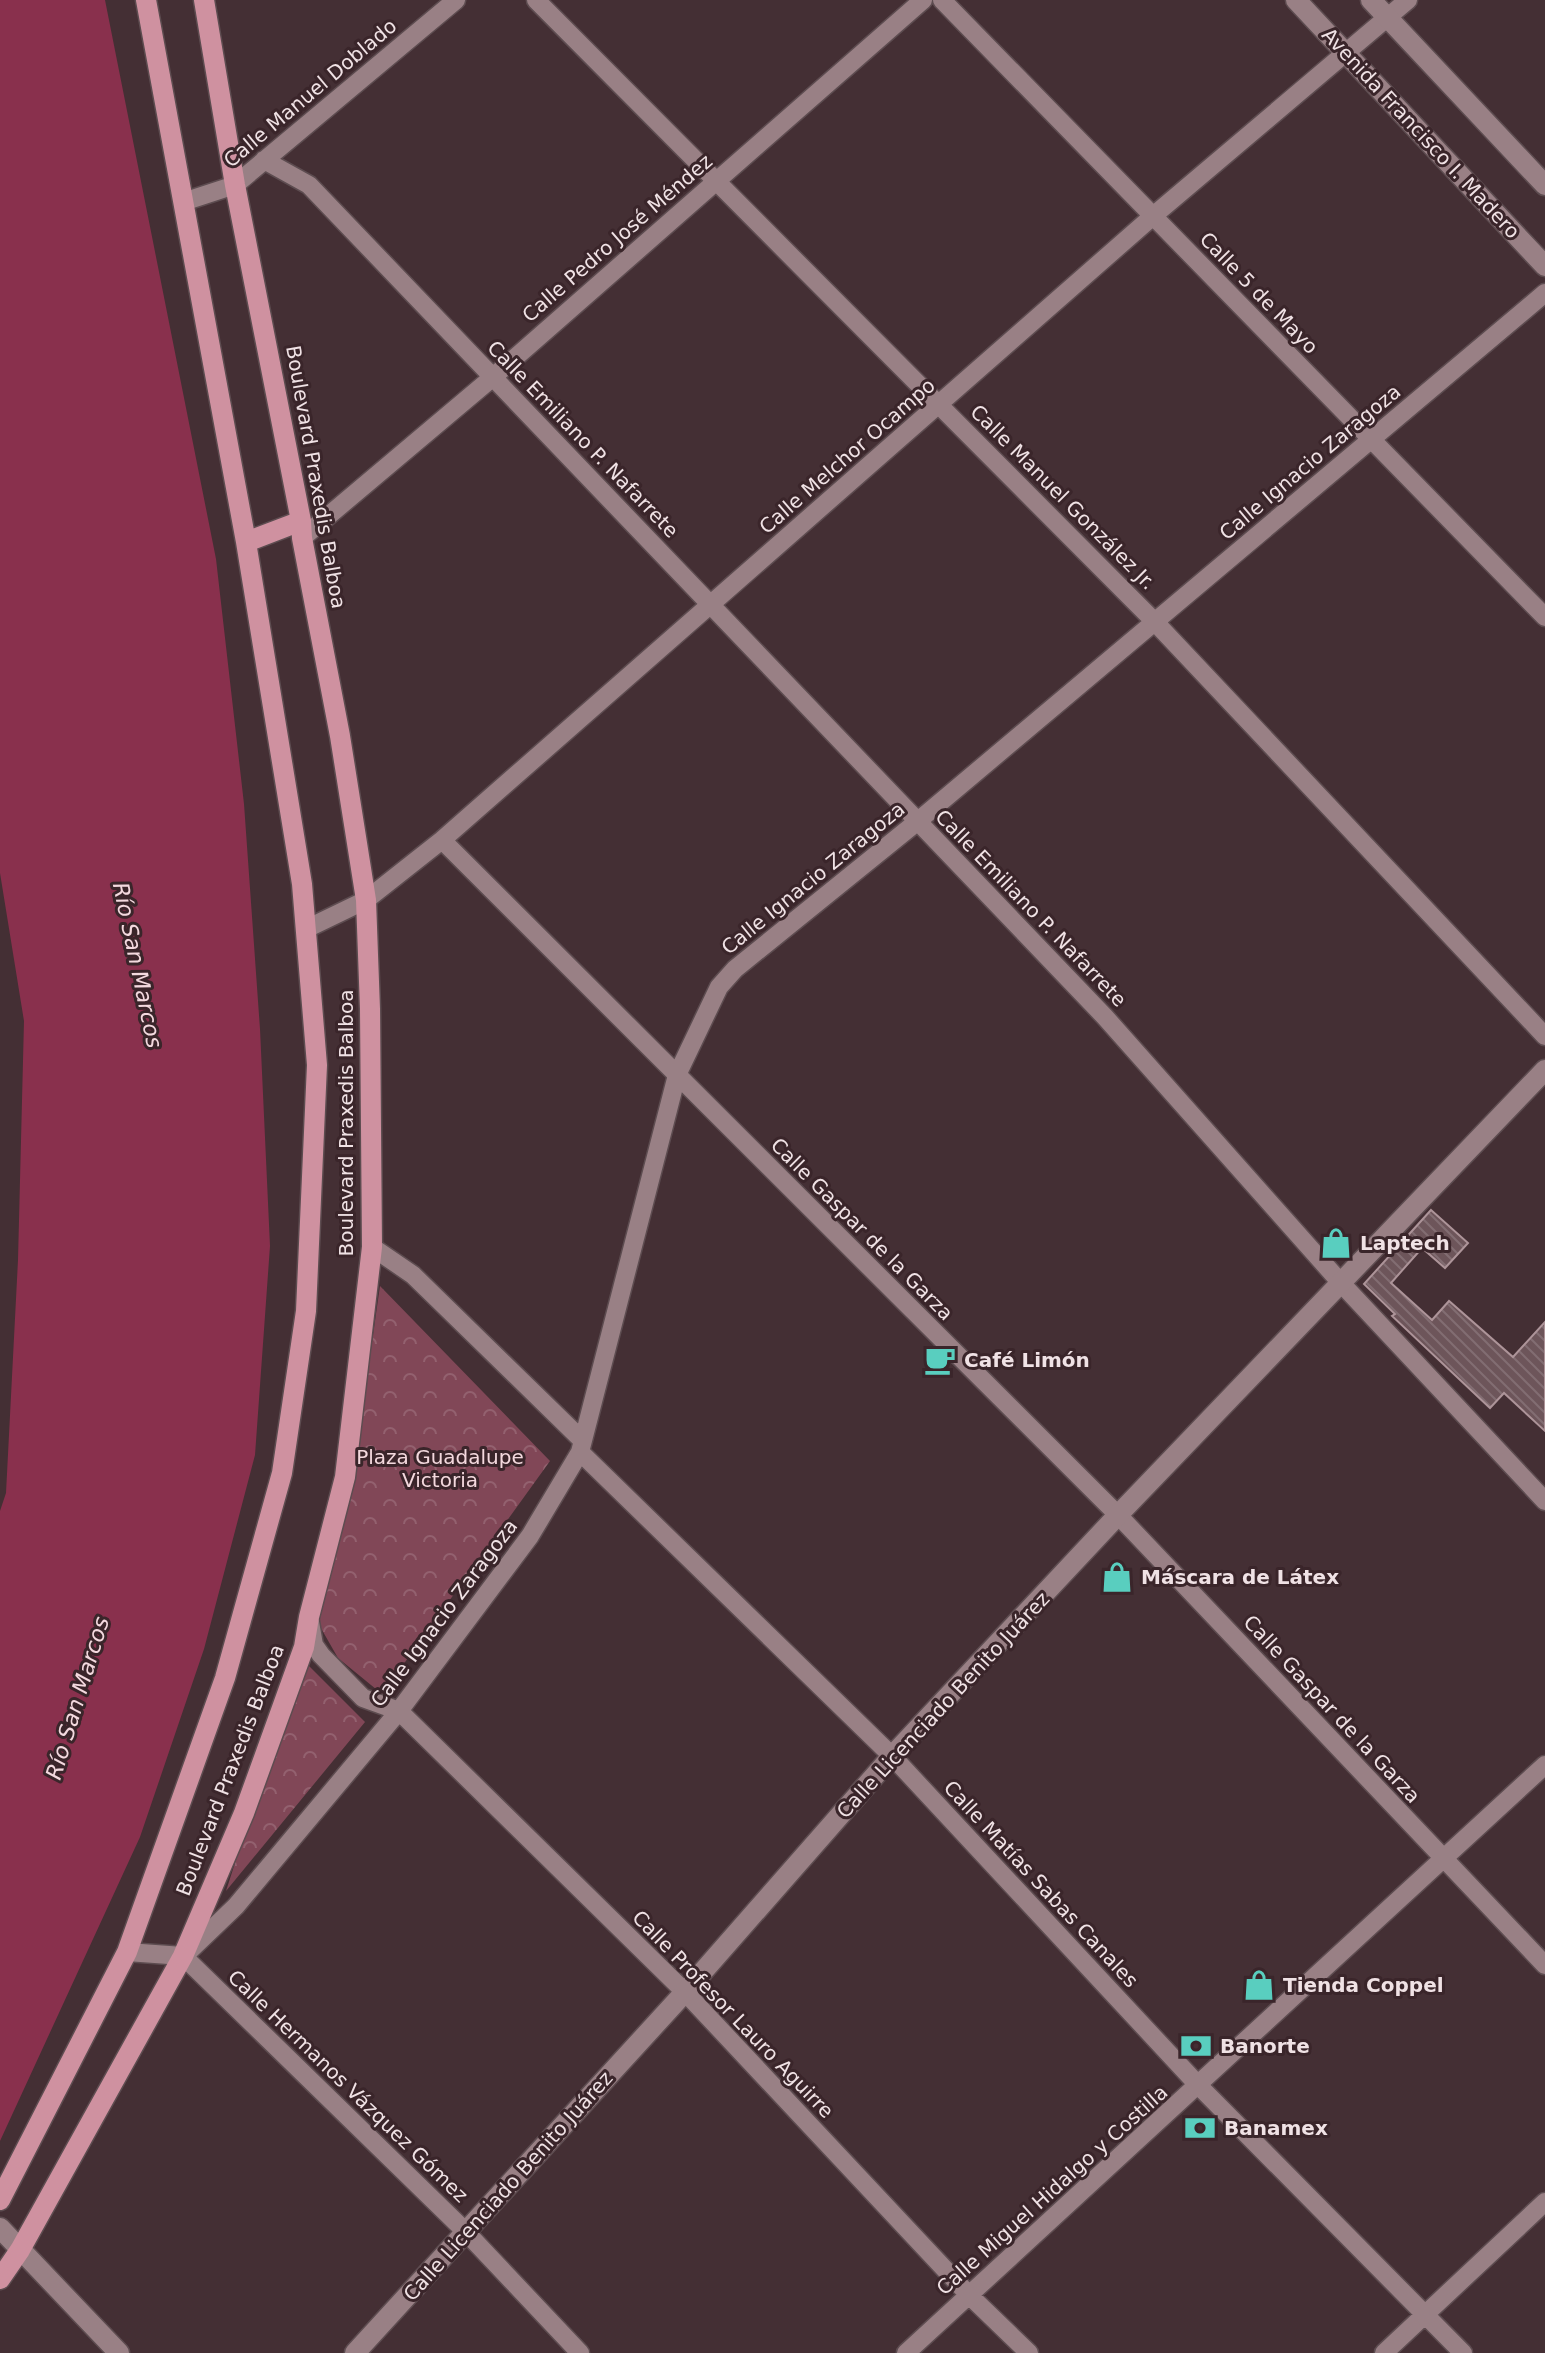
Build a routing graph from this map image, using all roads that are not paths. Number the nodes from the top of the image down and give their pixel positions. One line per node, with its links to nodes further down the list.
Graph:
1 (146, 0): 16 (main road, Boulevard Praxedis Balboa)
2 (204, 0): 14 (main road, Boulevard Praxedis Balboa)
3 (456, 0): 12 (street, Calle Manuel Doblado)
4 (536, 0): 13 (street, Calle Manuel González Jr.)
5 (923, 0): 13 (street, Calle Pedro José Méndez)
6 (942, 0): 17 (street, Calle 5 de Mayo)
7 (1296, 0): 11 (street, Avenida Francisco I. Madero)
8 (1371, 0): 10 (street)
9 (1408, 0): 10 (street, Calle Melchor Ocampo)
10 (1388, 17): 11 (street, Calle Melchor Ocampo); 15 (street)
11 (1347, 53): 17 (street, Calle Melchor Ocampo); 18 (street, Avenida Francisco I. Madero)
12 (264, 160): 14 (street, Calle Manuel Doblado); 20 (street, Calle Emiliano P. Nafarrete)
13 (715, 181): 20 (street, Calle Pedro José Méndez); 21 (street, Calle Manuel González Jr.)
14 (235, 185): 16 (street, Calle Manuel Doblado); 23 (main road, Boulevard Praxedis Balboa)
15 (1545, 185)
16 (183, 202): 24 (main road, Boulevard Praxedis Balboa)
17 (1153, 216): 21 (street, Calle Melchor Ocampo); 22 (street, Calle 5 de Mayo)
18 (1545, 266)
19 (1545, 293): 22 (street, Calle Ignacio Zaragoza)
20 (493, 377): 23 (street, Calle Pedro José Méndez); 25 (street, Calle Emiliano P. Nafarrete)
21 (940, 403): 25 (street, Calle Melchor Ocampo); 27 (street, Calle Manuel González Jr.)
22 (1371, 439): 26 (street, Calle 5 de Mayo); 27 (street, Calle Ignacio Zaragoza)
23 (302, 530): 24 (main road); 30 (main road, Boulevard Praxedis Balboa)
24 (246, 542): 31 (main road, Boulevard Praxedis Balboa)
25 (711, 605): 28 (street, Calle Emiliano P. Nafarrete); 29 (street, Calle Melchor Ocampo)
26 (1545, 617)
27 (1154, 621): 28 (street, Calle Ignacio Zaragoza); 32 (street, Calle Manuel González Jr.)
28 (918, 821): 34 (street, Calle Ignacio Zaragoza); 36 (street, Calle Emiliano P. Nafarrete)
29 (442, 840): 30 (street, Calle Melchor Ocampo); 34 (street, Calle Gaspar de la Garza)
30 (366, 900): 31 (street, Calle Melchor Ocampo); 35 (main road, Boulevard Praxedis Balboa)
31 (306, 929): 45 (main road, Boulevard Praxedis Balboa)
32 (1545, 1036)
33 (1545, 1070): 36 (street, Calle Licenciado Benito Juárez)
34 (677, 1075): 37 (street, Calle Ignacio Zaragoza); 39 (street, Calle Gaspar de la Garza)
35 (372, 1247): 37 (street, Calle Matías Sabas Canales); 40 (main road, Boulevard Praxedis Balboa)
36 (1341, 1283): 38 (street, Calle Emiliano P. Nafarrete); 39 (street, Calle Licenciado Benito Juárez)
37 (581, 1446): 41 (street, Calle Ignacio Zaragoza); 42 (street, Calle Matías Sabas Canales)
38 (1545, 1501)
39 (1118, 1515): 42 (street, Calle Licenciado Benito Juárez); 44 (street, Calle Gaspar de la Garza)
40 (309, 1617): 41 (street); 46 (main road, Boulevard Praxedis Balboa)
41 (399, 1711): 46 (street, Calle Ignacio Zaragoza); 48 (street, Calle Profesor Lauro Aguirre)
42 (892, 1756): 48 (street, Calle Licenciado Benito Juárez); 49 (street, Calle Matías Sabas Canales)
43 (1545, 1765): 44 (street, Calle Miguel Hidalgo y Costilla)
44 (1444, 1860): 47 (street, Calle Gaspar de la Garza); 49 (street, Calle Miguel Hidalgo y Costilla)
45 (127, 1952): 46 (street); 50 (main road, Boulevard Praxedis Balboa)
46 (183, 1956): 53 (street, Calle Hermanos Vázquez Gómez); 54 (main road, Boulevard Praxedis Balboa)
47 (1545, 1965)
48 (685, 1992): 53 (street, Calle Licenciado Benito Juárez); 56 (street, Calle Profesor Lauro Aguirre)
49 (1199, 2086): 56 (street, Calle Miguel Hidalgo y Costilla); 57 (street, Calle Matías Sabas Canales)
50 (0, 2200)
51 (1545, 2202): 57 (street)
52 (0, 2228): 54 (street)
53 (465, 2231): 59 (street, Calle Licenciado Benito Juárez); 60 (street, Calle Hermanos Vázquez Gómez)
54 (20, 2250): 55 (main road, Boulevard Praxedis Balboa); 58 (street)
55 (0, 2279)
56 (969, 2295): 61 (street, Calle Miguel Hidalgo y Costilla); 62 (street, Calle Profesor Lauro Aguirre)
57 (1426, 2314): 63 (street); 64 (street, Calle Matías Sabas Canales)
58 (119, 2353)
59 (355, 2353)
60 (580, 2353)
61 (906, 2353)
62 (1029, 2353)
63 (1384, 2353)
64 (1463, 2353)

